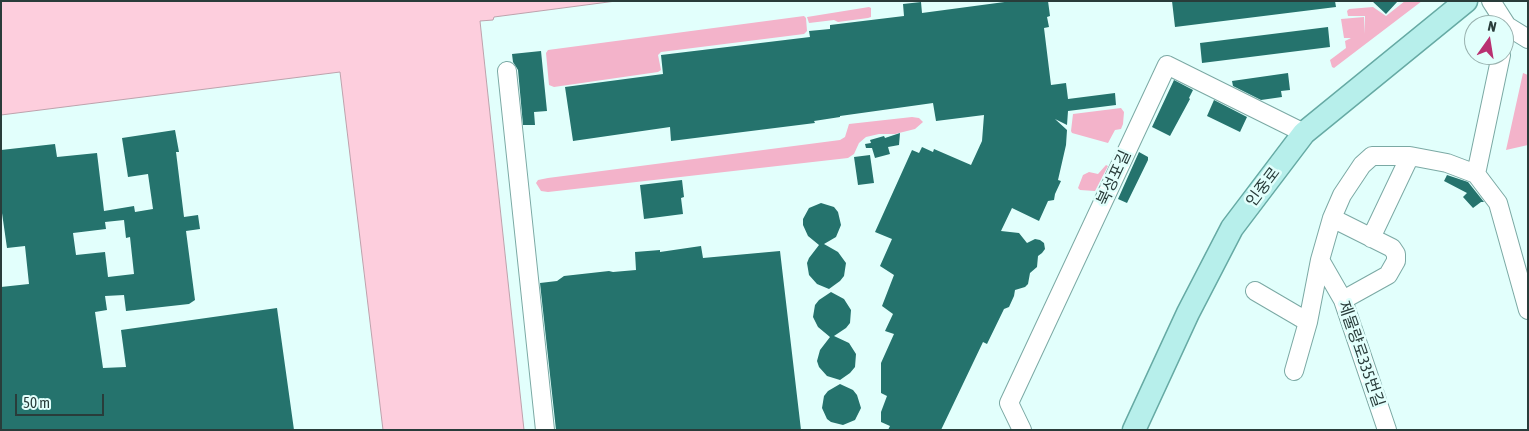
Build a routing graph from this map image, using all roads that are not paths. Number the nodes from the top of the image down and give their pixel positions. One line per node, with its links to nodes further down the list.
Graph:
1 (1466, 1): 8 (main road, 인중로)
2 (1491, 1): 3 (street)
3 (1497, 15)
4 (1514, 35): 5 (street)
5 (1528, 39)
6 (1499, 65): 10 (street)
7 (507, 71): 19 (street)
8 (1304, 133): 20 (street, 북성포길); 21 (main road, 인중로)
9 (1410, 156): 10 (street); 11 (street); 12 (street)
10 (1476, 174): 16 (street)
11 (1332, 218): 12 (street); 13 (street)
12 (1371, 238): 15 (street)
13 (1320, 260): 15 (street, 제물량로335번길); 17 (street)
14 (1255, 291): 17 (street)
15 (1344, 300): 22 (street, 제물량로335번길)
16 (1528, 310)
17 (1308, 322): 18 (street)
18 (1294, 371)
19 (545, 430)
20 (1022, 430)
21 (1134, 430)
22 (1387, 430)

